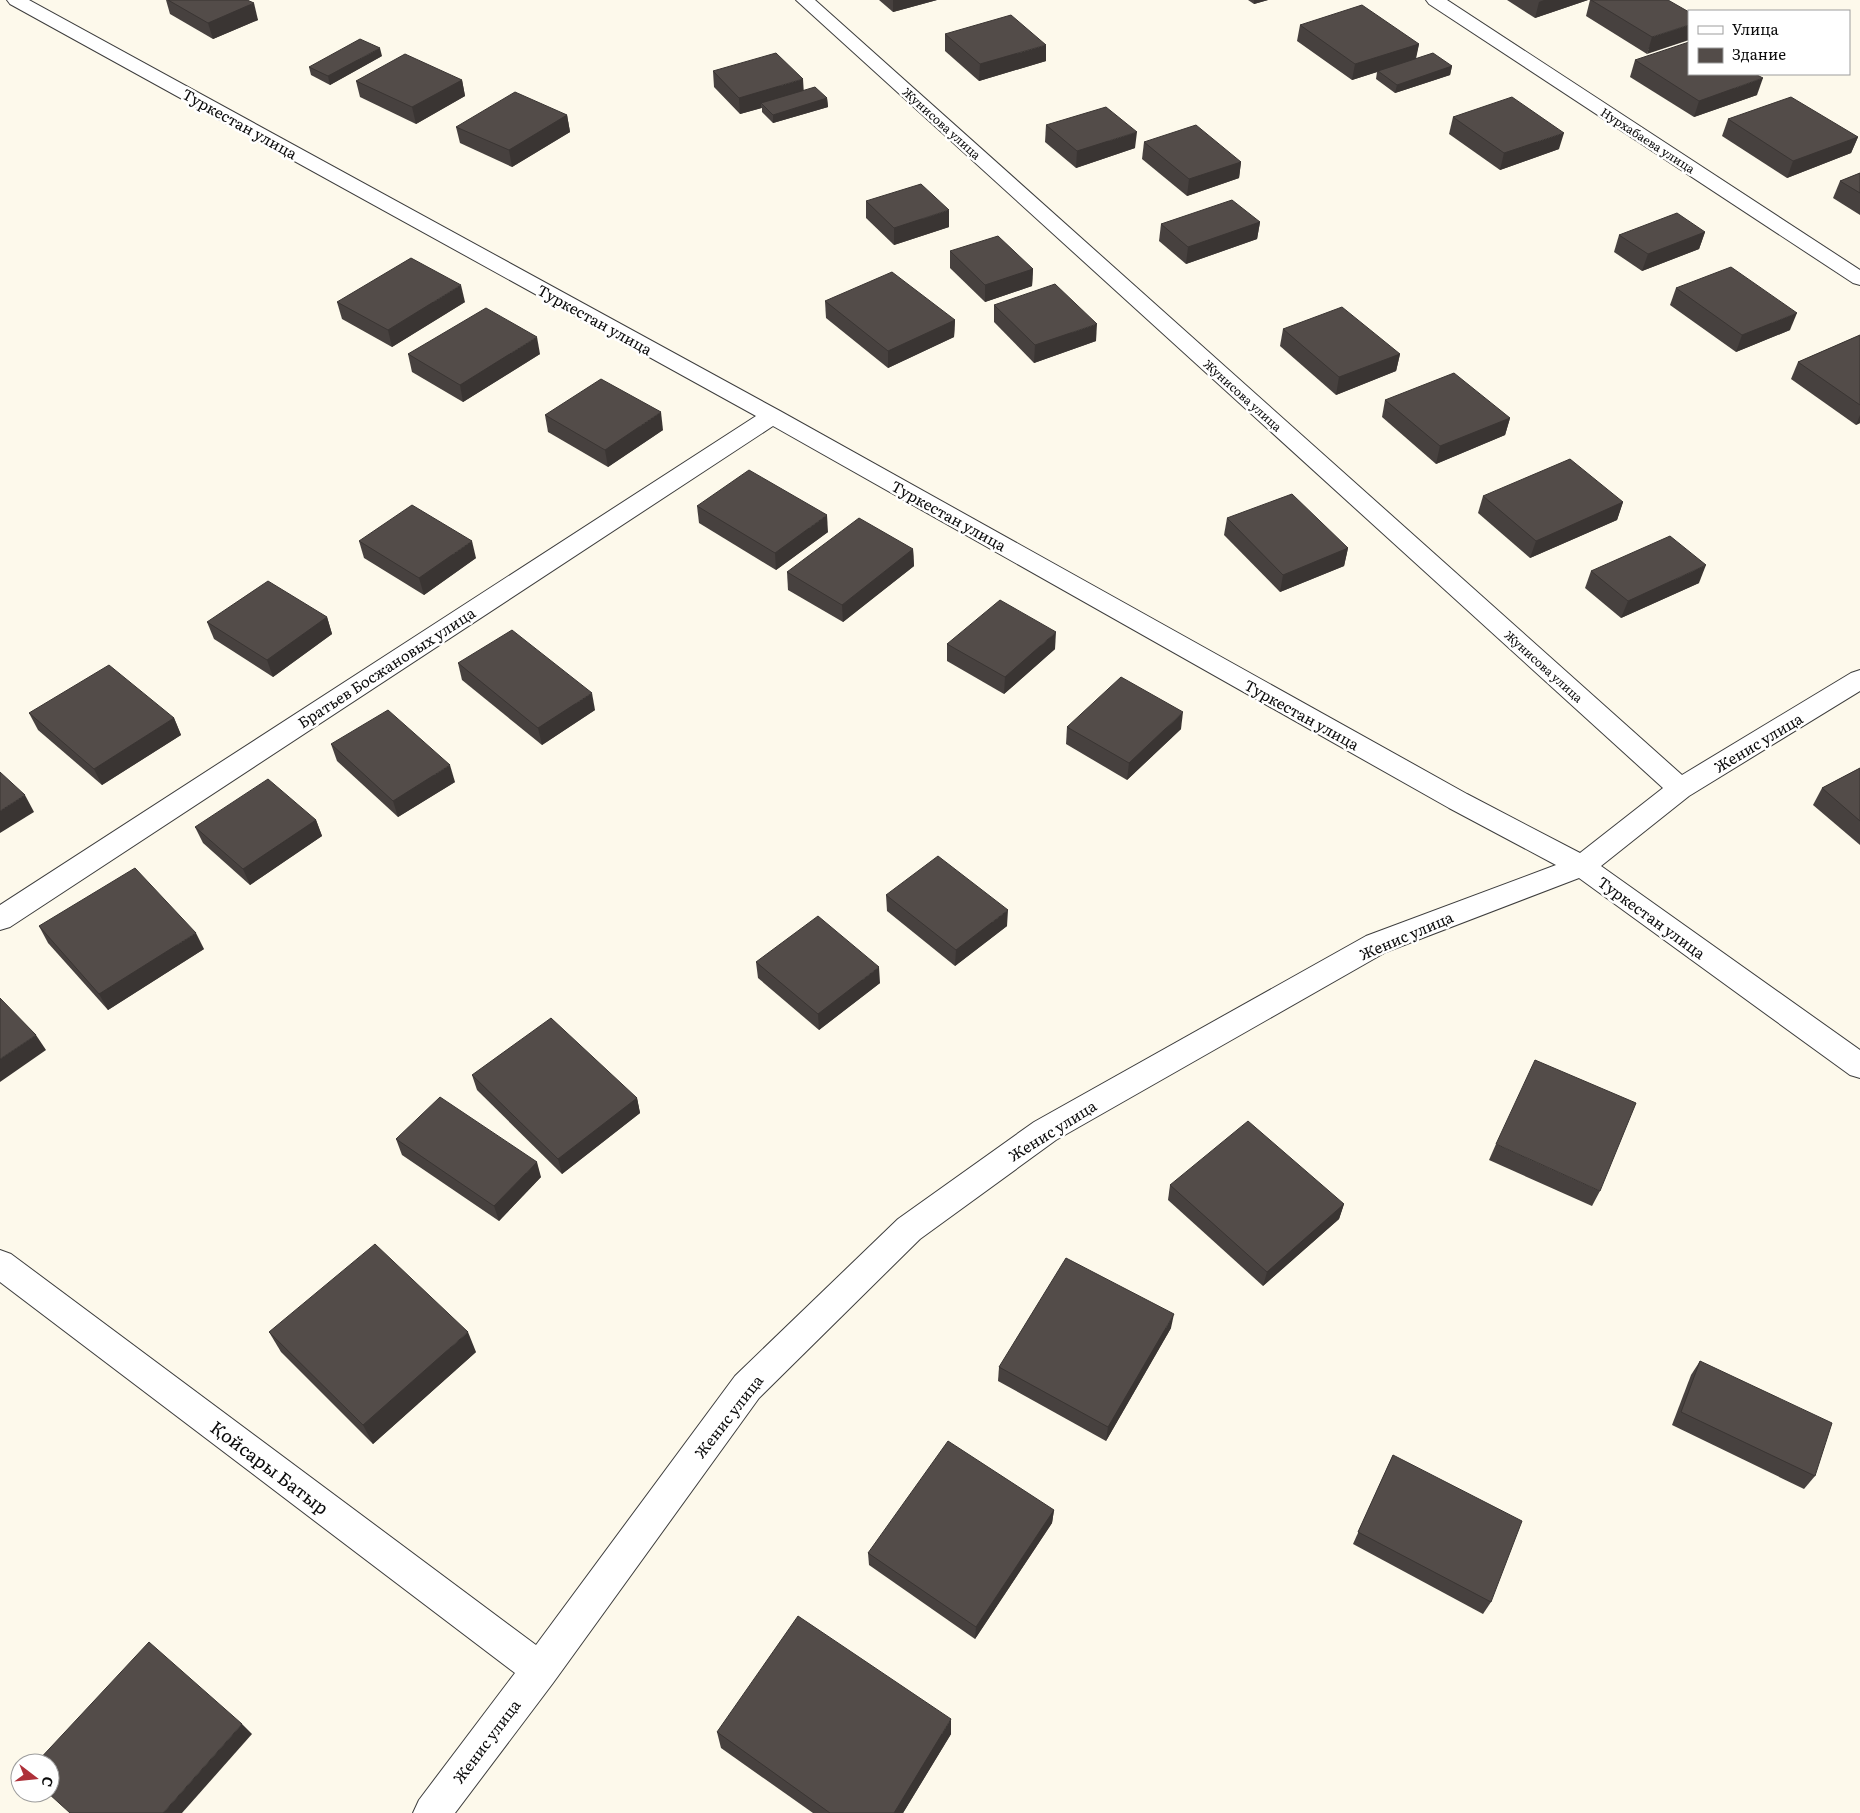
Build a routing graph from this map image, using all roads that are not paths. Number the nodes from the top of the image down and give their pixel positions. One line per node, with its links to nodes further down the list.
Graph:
1 (16, 0): 5 (street, Туркестан улица)
2 (805, 0): 7 (street, Жунисова улица)
3 (1435, 0): 4 (street, Нурхабаева улица)
4 (1860, 279)
5 (772, 416): 8 (street, Туркестан улица); 9 (street, Братьев Босжановых улица)
6 (1860, 679): 7 (street, Женис улица)
7 (1680, 789): 8 (street, Женис улица)
8 (1582, 866): 10 (street, Туркестан улица); 12 (street, Женис улица)
9 (0, 919)
10 (1860, 1066)
11 (0, 1264): 12 (street, Қойсары Батыр)
12 (540, 1670): 13 (street, Женис улица)
13 (432, 1813)

